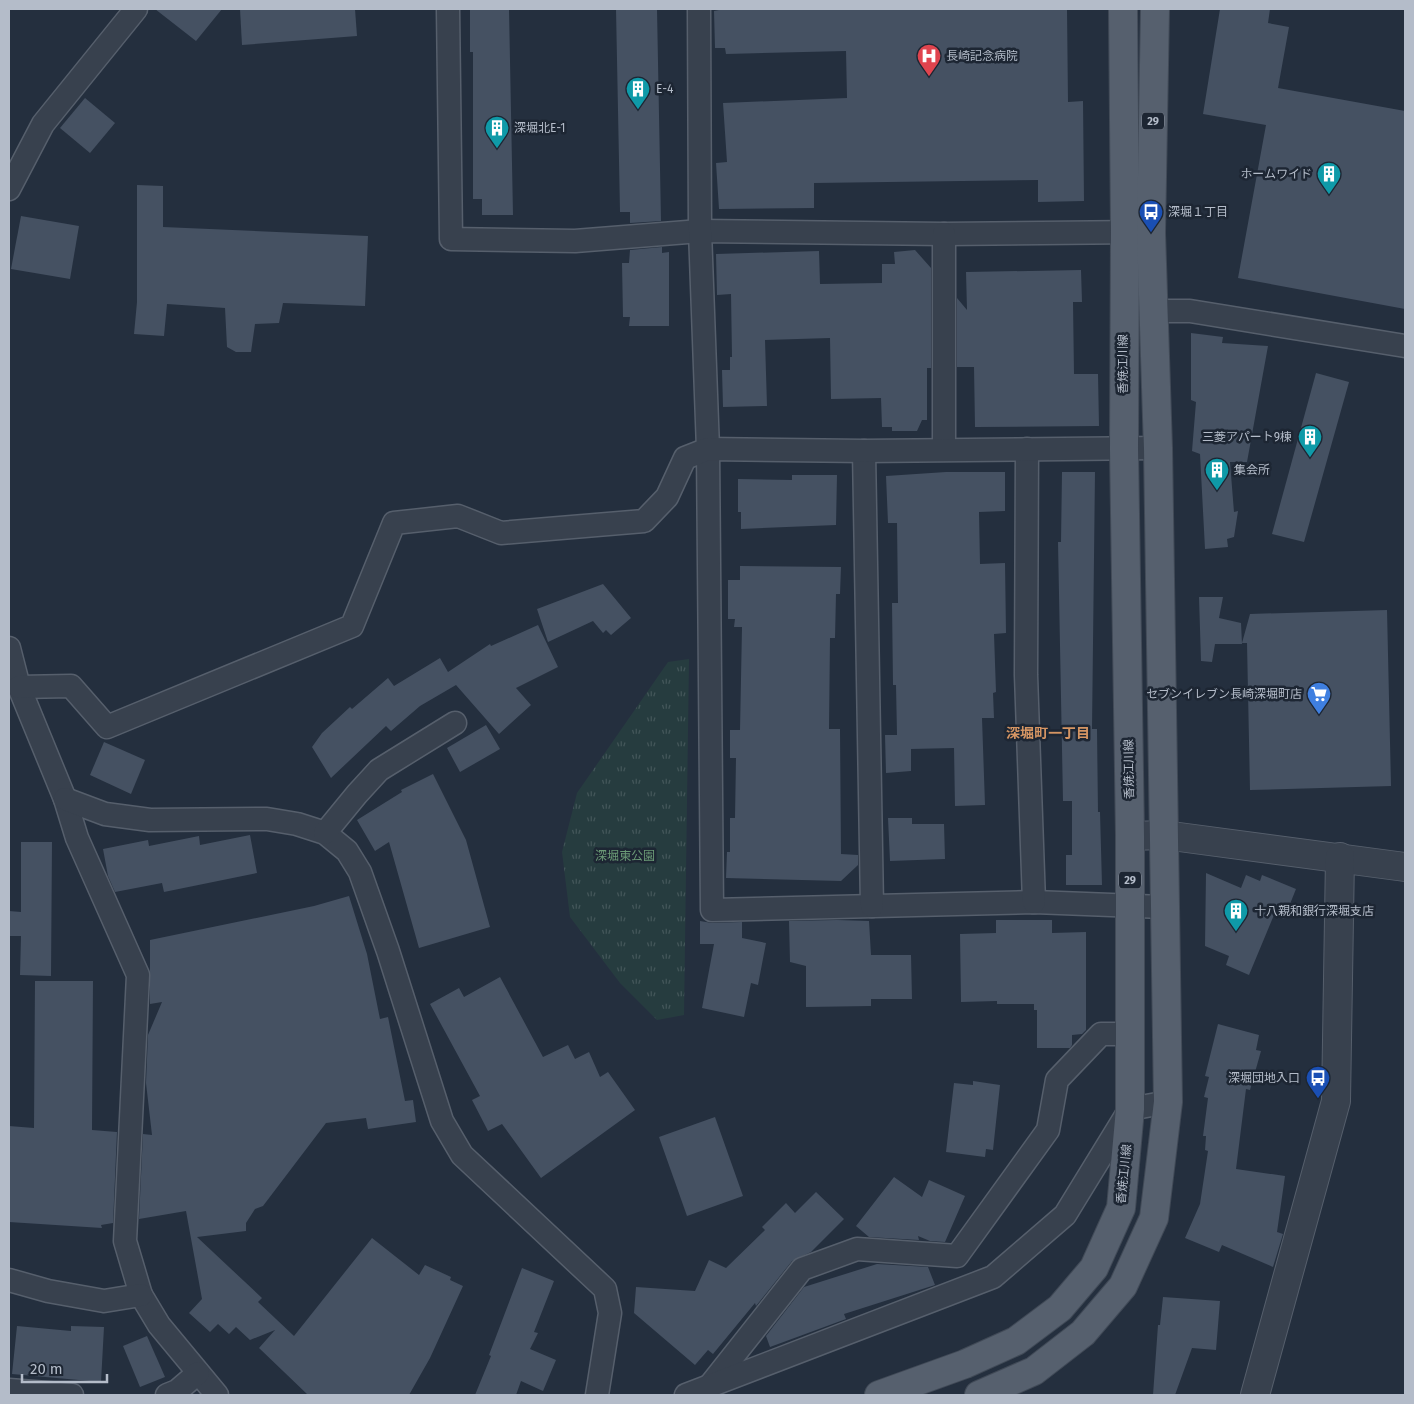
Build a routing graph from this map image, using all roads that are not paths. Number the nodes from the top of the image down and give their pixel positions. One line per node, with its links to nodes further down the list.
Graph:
1 (136, 9): 6 (street)
2 (448, 9): 7 (street)
3 (698, 9): 7 (street)
4 (1123, 9): 8 (main road, 香焼江川線 / 29)
5 (1155, 9): 8 (main road, 香焼江川線 / 29)
6 (9, 189)
7 (700, 232): 9 (street); 13 (street)
8 (1138, 232): 9 (street); 10 (main road, 香焼江川線 / 29); 16 (main road, 香焼江川線 / 29)
9 (944, 234): 14 (street)
10 (1154, 311): 11 (street); 12 (main road, 香焼江川線 / 29)
11 (1405, 346)
12 (1158, 448): 16 (street); 23 (main road, 香焼江川線 / 29)
13 (708, 449): 17 (street); 19 (street); 28 (street)
14 (944, 449): 15 (street); 17 (street)
15 (1027, 449): 16 (street); 27 (street)
16 (1124, 449): 24 (main road, 香焼江川線 / 29)
17 (864, 451): 28 (street)
18 (9, 648): 19 (street)
19 (19, 687): 21 (street)
20 (455, 723): 22 (street)
21 (65, 799): 22 (street); 35 (street)
22 (325, 833): 42 (street)
23 (1164, 835): 24 (street); 25 (street); 29 (main road, 香焼江川線 / 29)
24 (1130, 836): 30 (main road, 香焼江川線 / 29)
25 (1340, 858): 26 (street); 46 (street)
26 (1405, 867)
27 (1034, 902): 28 (street); 30 (street)
28 (872, 906)
29 (1163, 907): 30 (street); 32 (main road, 香焼江川線 / 29)
30 (1129, 908): 31 (main road, 香焼江川線 / 29)
31 (1130, 1034): 33 (main road, 香焼江川線 / 29); 37 (street)
32 (1168, 1102): 33 (street); 45 (main road, 香焼江川線 / 29)
33 (1130, 1109): 37 (street); 44 (main road, 香焼江川線 / 29)
34 (9, 1280): 35 (street)
35 (140, 1295): 36 (street)
36 (198, 1372): 40 (street); 41 (street)
37 (712, 1384): 43 (street)
38 (9, 1390): 39 (street)
39 (72, 1395)
40 (167, 1395)
41 (217, 1395)
42 (597, 1395)
43 (686, 1395)
44 (879, 1395)
45 (979, 1395)
46 (1255, 1395)

